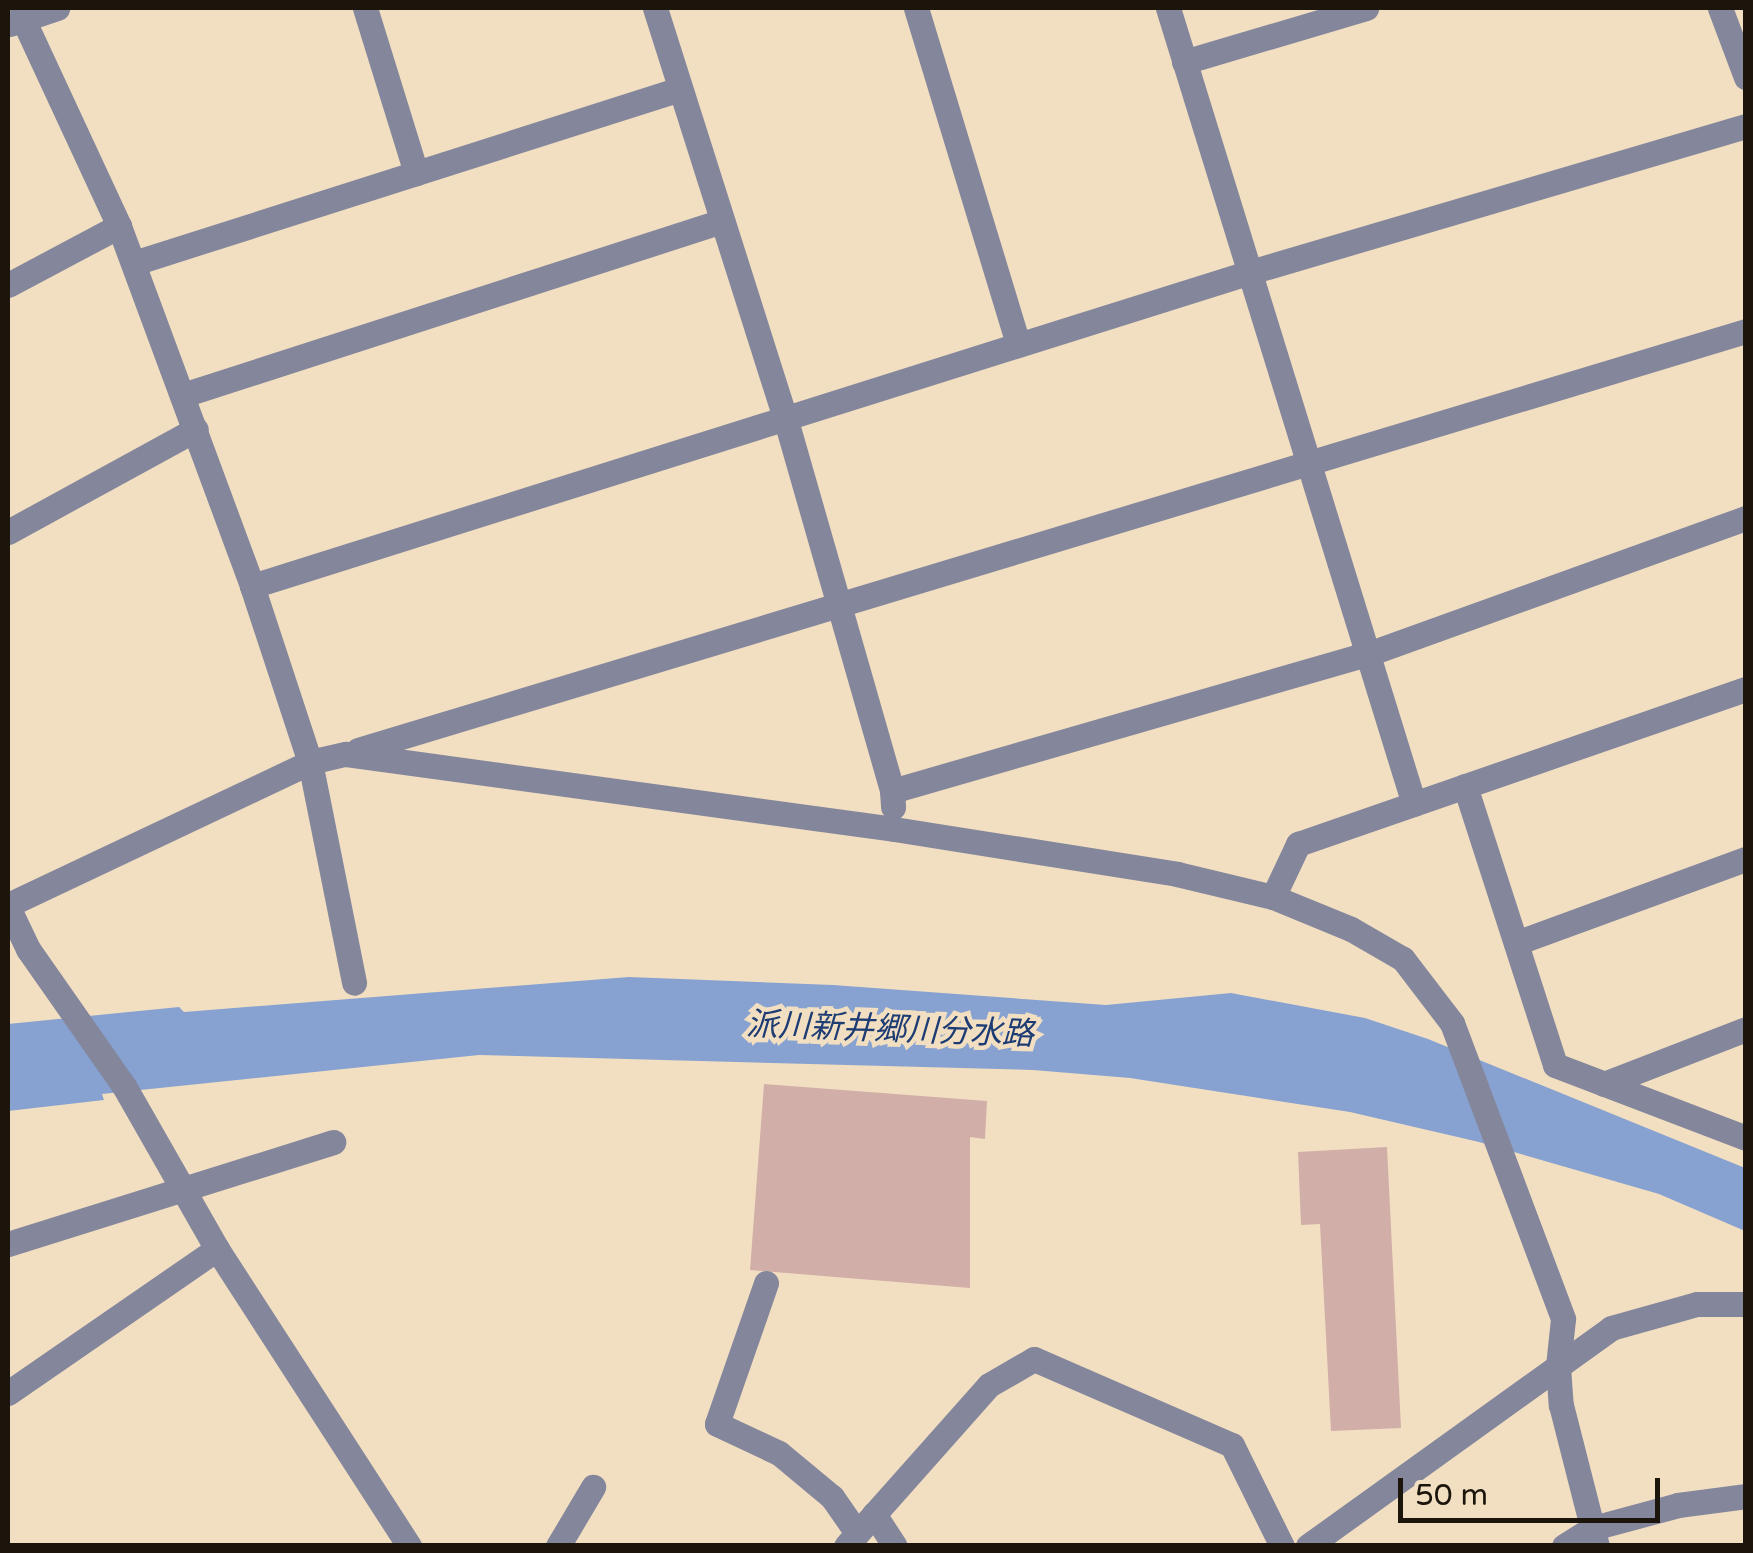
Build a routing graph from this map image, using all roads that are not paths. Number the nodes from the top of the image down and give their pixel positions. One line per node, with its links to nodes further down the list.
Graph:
1 (57, 8): 8 (street)
2 (366, 8): 13 (street)
3 (654, 8): 11 (street)
4 (916, 8): 20 (street)
5 (1168, 8): 9 (street)
6 (1366, 8): 9 (street)
7 (1720, 8): 10 (street)
8 (17, 17): 15 (street)
9 (1184, 62): 17 (street)
10 (1746, 77)
11 (680, 89): 13 (street); 14 (street)
12 (1746, 126): 17 (street)
13 (416, 173): 16 (street)
14 (722, 221): 21 (street); 22 (street)
15 (120, 226): 16 (street); 18 (street)
16 (134, 263): 21 (street)
17 (1247, 273): 20 (street); 24 (street)
18 (8, 285)
19 (1746, 331): 24 (street)
20 (1018, 344): 22 (street)
21 (184, 395): 23 (street)
22 (785, 417): 27 (street); 28 (street)
23 (196, 429): 26 (street); 27 (street)
24 (1307, 462): 28 (street); 29 (street)
25 (1746, 518): 29 (street)
26 (8, 532)
27 (252, 586): 32 (street)
28 (840, 607): 31 (street); 34 (street)
29 (1368, 654): 34 (street); 35 (street)
30 (1746, 690): 33 (street)
31 (346, 754): 32 (street); 36 (street)
32 (310, 762): 39 (street); 41 (street)
33 (1465, 786): 35 (street); 40 (street)
34 (892, 791): 36 (street)
35 (1414, 804): 38 (street)
36 (894, 830): 38 (street)
37 (1746, 860): 40 (street)
38 (1273, 897): 51 (street)
39 (8, 906): 46 (street)
40 (1516, 943): 43 (street)
41 (354, 983)
42 (1746, 1030): 43 (street)
43 (1604, 1084): 44 (street)
44 (1746, 1138)
45 (333, 1142): 46 (street)
46 (181, 1187): 47 (street); 48 (street)
47 (8, 1244)
48 (216, 1250): 52 (street); 57 (street)
49 (766, 1283): 55 (street)
50 (1746, 1304): 51 (street)
51 (1558, 1366): 56 (street); 61 (street)
52 (8, 1393)
53 (592, 1487): 58 (street)
54 (1746, 1496): 56 (street)
55 (859, 1531): 59 (street); 60 (street)
56 (1595, 1537): 62 (street)
57 (409, 1546)
58 (558, 1546)
59 (895, 1546)
60 (1282, 1546)
61 (1308, 1546)
62 (1564, 1546)

